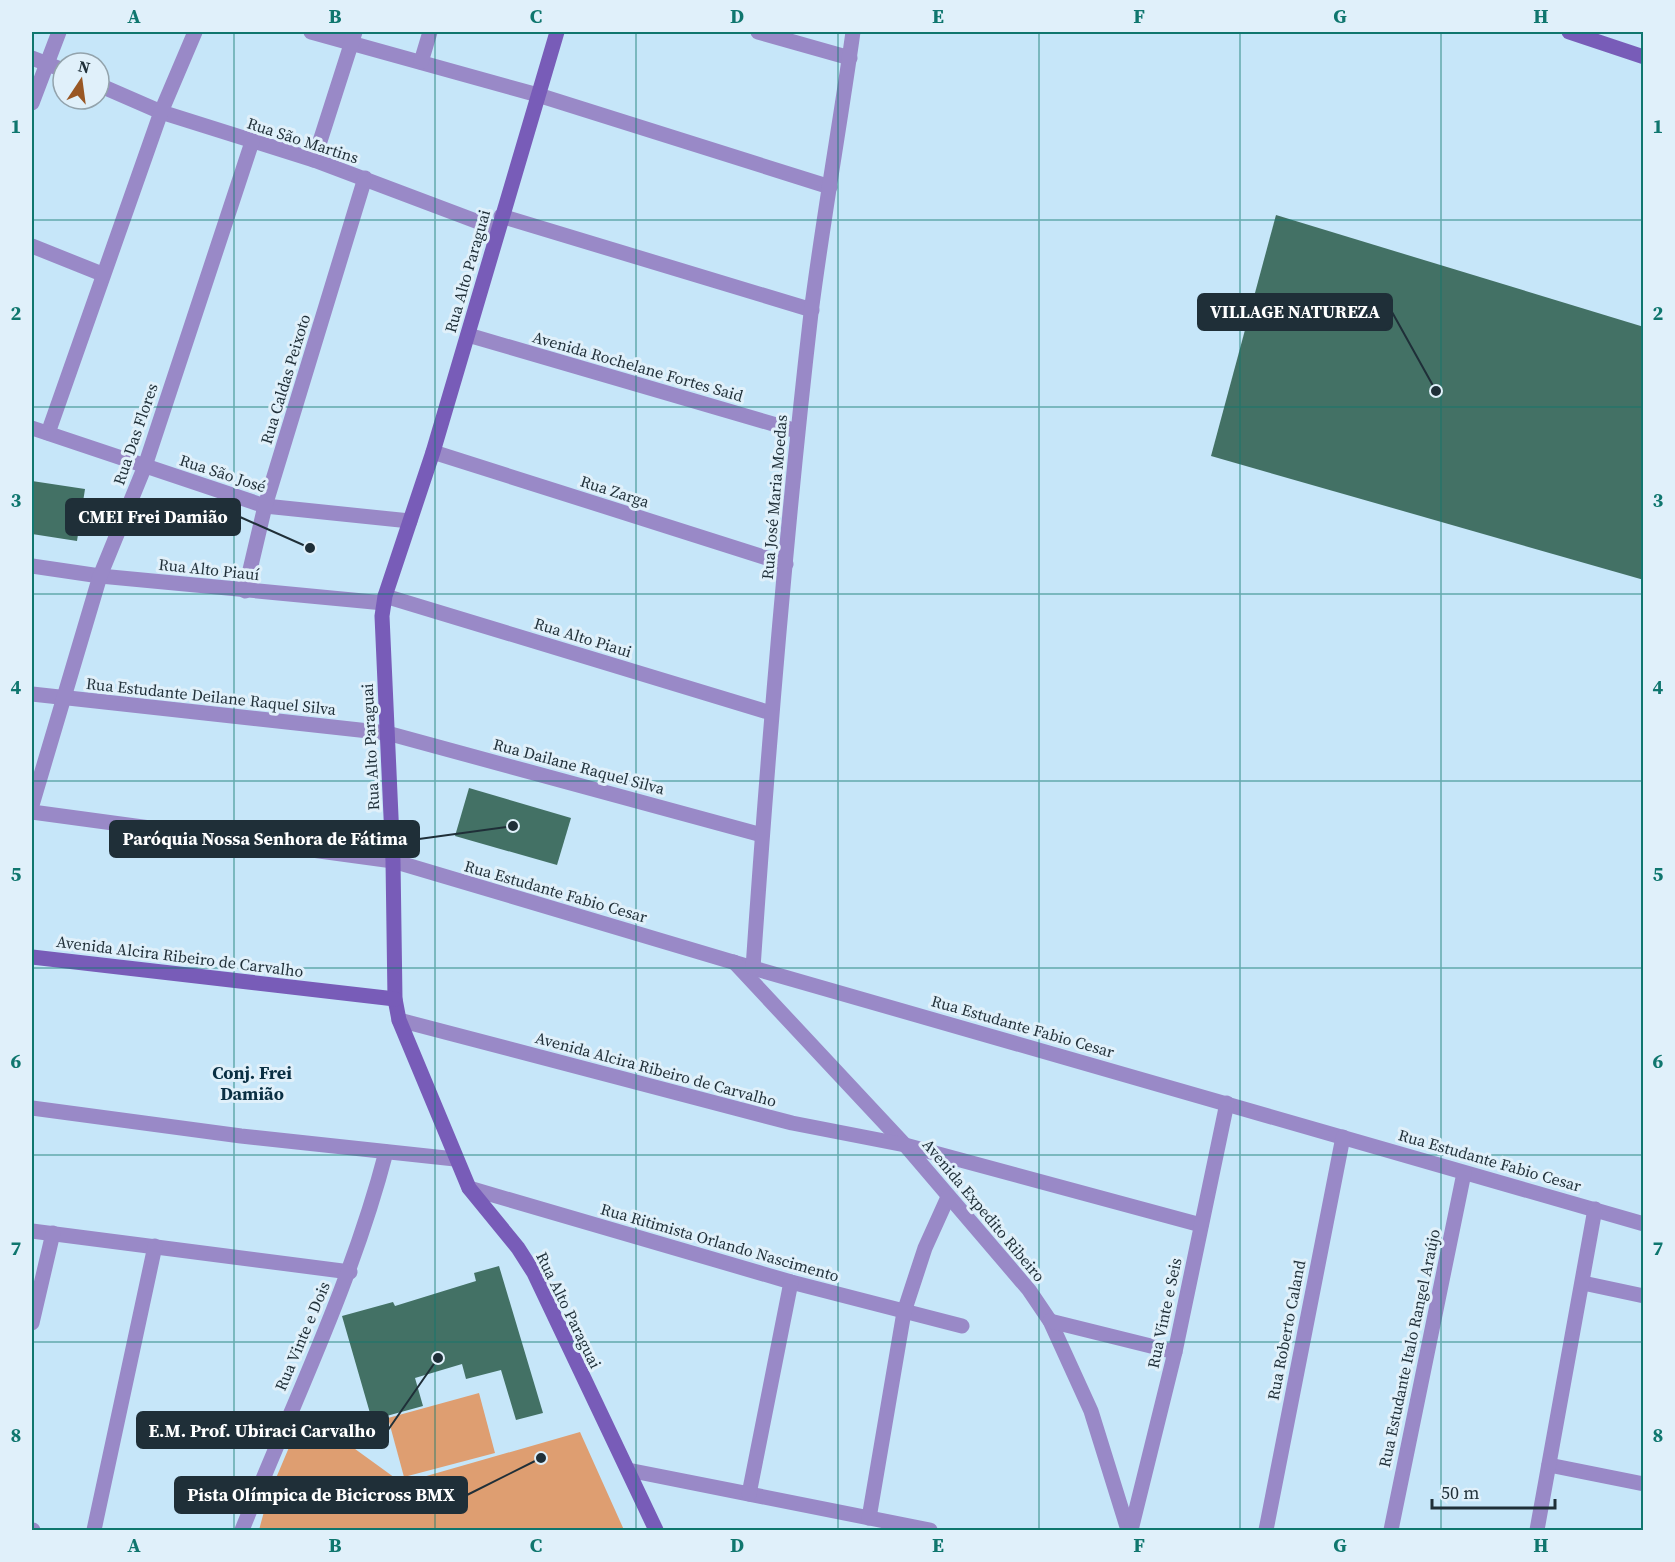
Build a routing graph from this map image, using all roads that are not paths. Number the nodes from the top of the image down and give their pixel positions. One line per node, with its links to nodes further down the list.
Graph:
1 (59, 32): 12 (street)
2 (195, 32): 17 (street)
3 (311, 32): 9 (street)
4 (430, 32): 13 (street)
5 (557, 32): 15 (street, Rua Alto Paraguai)
6 (758, 32): 11 (street)
7 (854, 32): 11 (street, Rua José Maria Moedas)
8 (1569, 32): 10 (street)
9 (353, 37): 13 (street); 19 (street)
10 (1644, 57)
11 (850, 58): 21 (street, Rua José Maria Moedas)
12 (38, 60): 16 (street)
13 (422, 62): 15 (street)
14 (111, 90): 17 (street, Rua São Martins)
15 (538, 95): 21 (street); 22 (street, Rua Alto Paraguai)
16 (32, 103)
17 (161, 112): 18 (street, Rua São Martins); 24 (street)
18 (252, 142): 19 (street, Rua São Martins); 31 (street, Rua Das Flores)
19 (314, 160): 20 (street, Rua São Martins)
20 (364, 178): 22 (street, Rua São Martins); 32 (street, Rua Caldas Peixoto)
21 (830, 187): 25 (street, Rua José Maria Moedas)
22 (499, 222): 25 (street, Rua São Martins); 26 (street, Rua Alto Paraguai)
23 (32, 246): 24 (street)
24 (102, 274): 29 (street)
25 (812, 310): 28 (street, Rua José Maria Moedas)
26 (468, 335): 28 (street, Avenida Rochelane Fortes Said); 30 (street, Rua Alto Paraguai)
27 (32, 428): 29 (street, Rua São José)
28 (798, 431): 34 (street, Rua José Maria Moedas)
29 (48, 434): 31 (street, Rua São José)
30 (433, 452): 33 (street, Rua Alto Paraguai); 34 (street, Rua Zarga)
31 (145, 466): 32 (street, Rua São José); 36 (street, Rua Das Flores)
32 (265, 506): 33 (street, Rua São José); 37 (street, Rua Caldas Peixoto)
33 (410, 521): 38 (street, Rua Alto Paraguai)
34 (786, 564): 41 (street, Rua José Maria Moedas)
35 (32, 566): 36 (street, Rua Alto Piauí)
36 (100, 576): 37 (street, Rua Alto Piauí); 40 (street, Rua Das Flores)
37 (245, 591): 38 (street, Rua Alto Piauí)
38 (384, 600): 41 (street, Rua Alto Piaui); 42 (street, Rua Alto Paraguai)
39 (32, 694): 40 (street, Rua Estudante Deilane Raquel Silva)
40 (62, 699): 42 (street, Rua Estudante Deilane Raquel Silva); 43 (street, Rua Das Flores)
41 (771, 712): 45 (street, Rua José Maria Moedas)
42 (387, 733): 45 (street, Rua Dailane Raquel Silva); 46 (street, Rua Alto Paraguai)
43 (32, 806)
44 (32, 812): 46 (street, Rua Estudante Fabio Cesar)
45 (762, 835): 49 (street, Rua José Maria Moedas)
46 (393, 861): 48 (street, Rua Estudante Fabio Cesar); 50 (street, Rua Alto Paraguai)
47 (32, 957): 50 (street, Avenida Alcira Ribeiro de Carvalho)
48 (734, 962): 49 (street, Rua Estudante Fabio Cesar); 55 (street, Avenida Expedito Ribeiro)
49 (753, 968): 52 (street, Rua Estudante Fabio Cesar)
50 (395, 999): 51 (street, Rua Alto Paraguai)
51 (399, 1020): 55 (street, Avenida Alcira Ribeiro de Carvalho); 57 (street, Rua Alto Paraguai)
52 (1227, 1103): 54 (street, Rua Estudante Fabio Cesar); 63 (street, Rua Vinte e Seis)
53 (32, 1108): 56 (street)
54 (1343, 1137): 58 (street, Rua Estudante Fabio Cesar); 86 (street, Rua Roberto Caland)
55 (905, 1145): 60 (street, Avenida Expedito Ribeiro); 63 (street, Avenida Alcira Ribeiro de Carvalho)
56 (386, 1152): 57 (street); 67 (street, Rua Vinte e Dois)
57 (455, 1159): 59 (street, Rua Alto Paraguai)
58 (1464, 1173): 61 (street, Rua Estudante Fabio Cesar); 87 (street, Rua Estudante Italo Rangel Araújo)
59 (469, 1188): 68 (street, Rua Ritimista Orlando Nascimento); 77 (street, Rua Alto Paraguai)
60 (948, 1197): 71 (street); 73 (street, Avenida Expedito Ribeiro)
61 (1595, 1209): 62 (street, Rua Estudante Fabio Cesar); 69 (street)
62 (1644, 1224)
63 (1201, 1225): 75 (street, Rua Vinte e Seis)
64 (32, 1231): 65 (street)
65 (53, 1233): 66 (street); 72 (street)
66 (155, 1246): 67 (street); 81 (street)
67 (350, 1272): 82 (street, Rua Vinte e Dois)
68 (791, 1282): 71 (street, Rua Ritimista Orlando Nascimento); 79 (street)
69 (1583, 1283): 70 (street); 76 (street)
70 (1644, 1296)
71 (904, 1312): 74 (street, Rua Ritimista Orlando Nascimento); 80 (street)
72 (33, 1314)
73 (1050, 1321): 75 (street); 85 (street, Avenida Expedito Ribeiro)
74 (962, 1326)
75 (1175, 1352): 85 (street, Rua Vinte e Seis)
76 (1549, 1465): 78 (street); 88 (street)
77 (628, 1470): 79 (street); 83 (street, Rua Alto Paraguai)
78 (1644, 1484)
79 (749, 1494): 80 (street)
80 (869, 1518): 84 (street)
81 (94, 1530)
82 (242, 1530)
83 (656, 1530)
84 (930, 1530)
85 (1129, 1530)
86 (1266, 1530)
87 (1391, 1530)
88 (1537, 1530)

